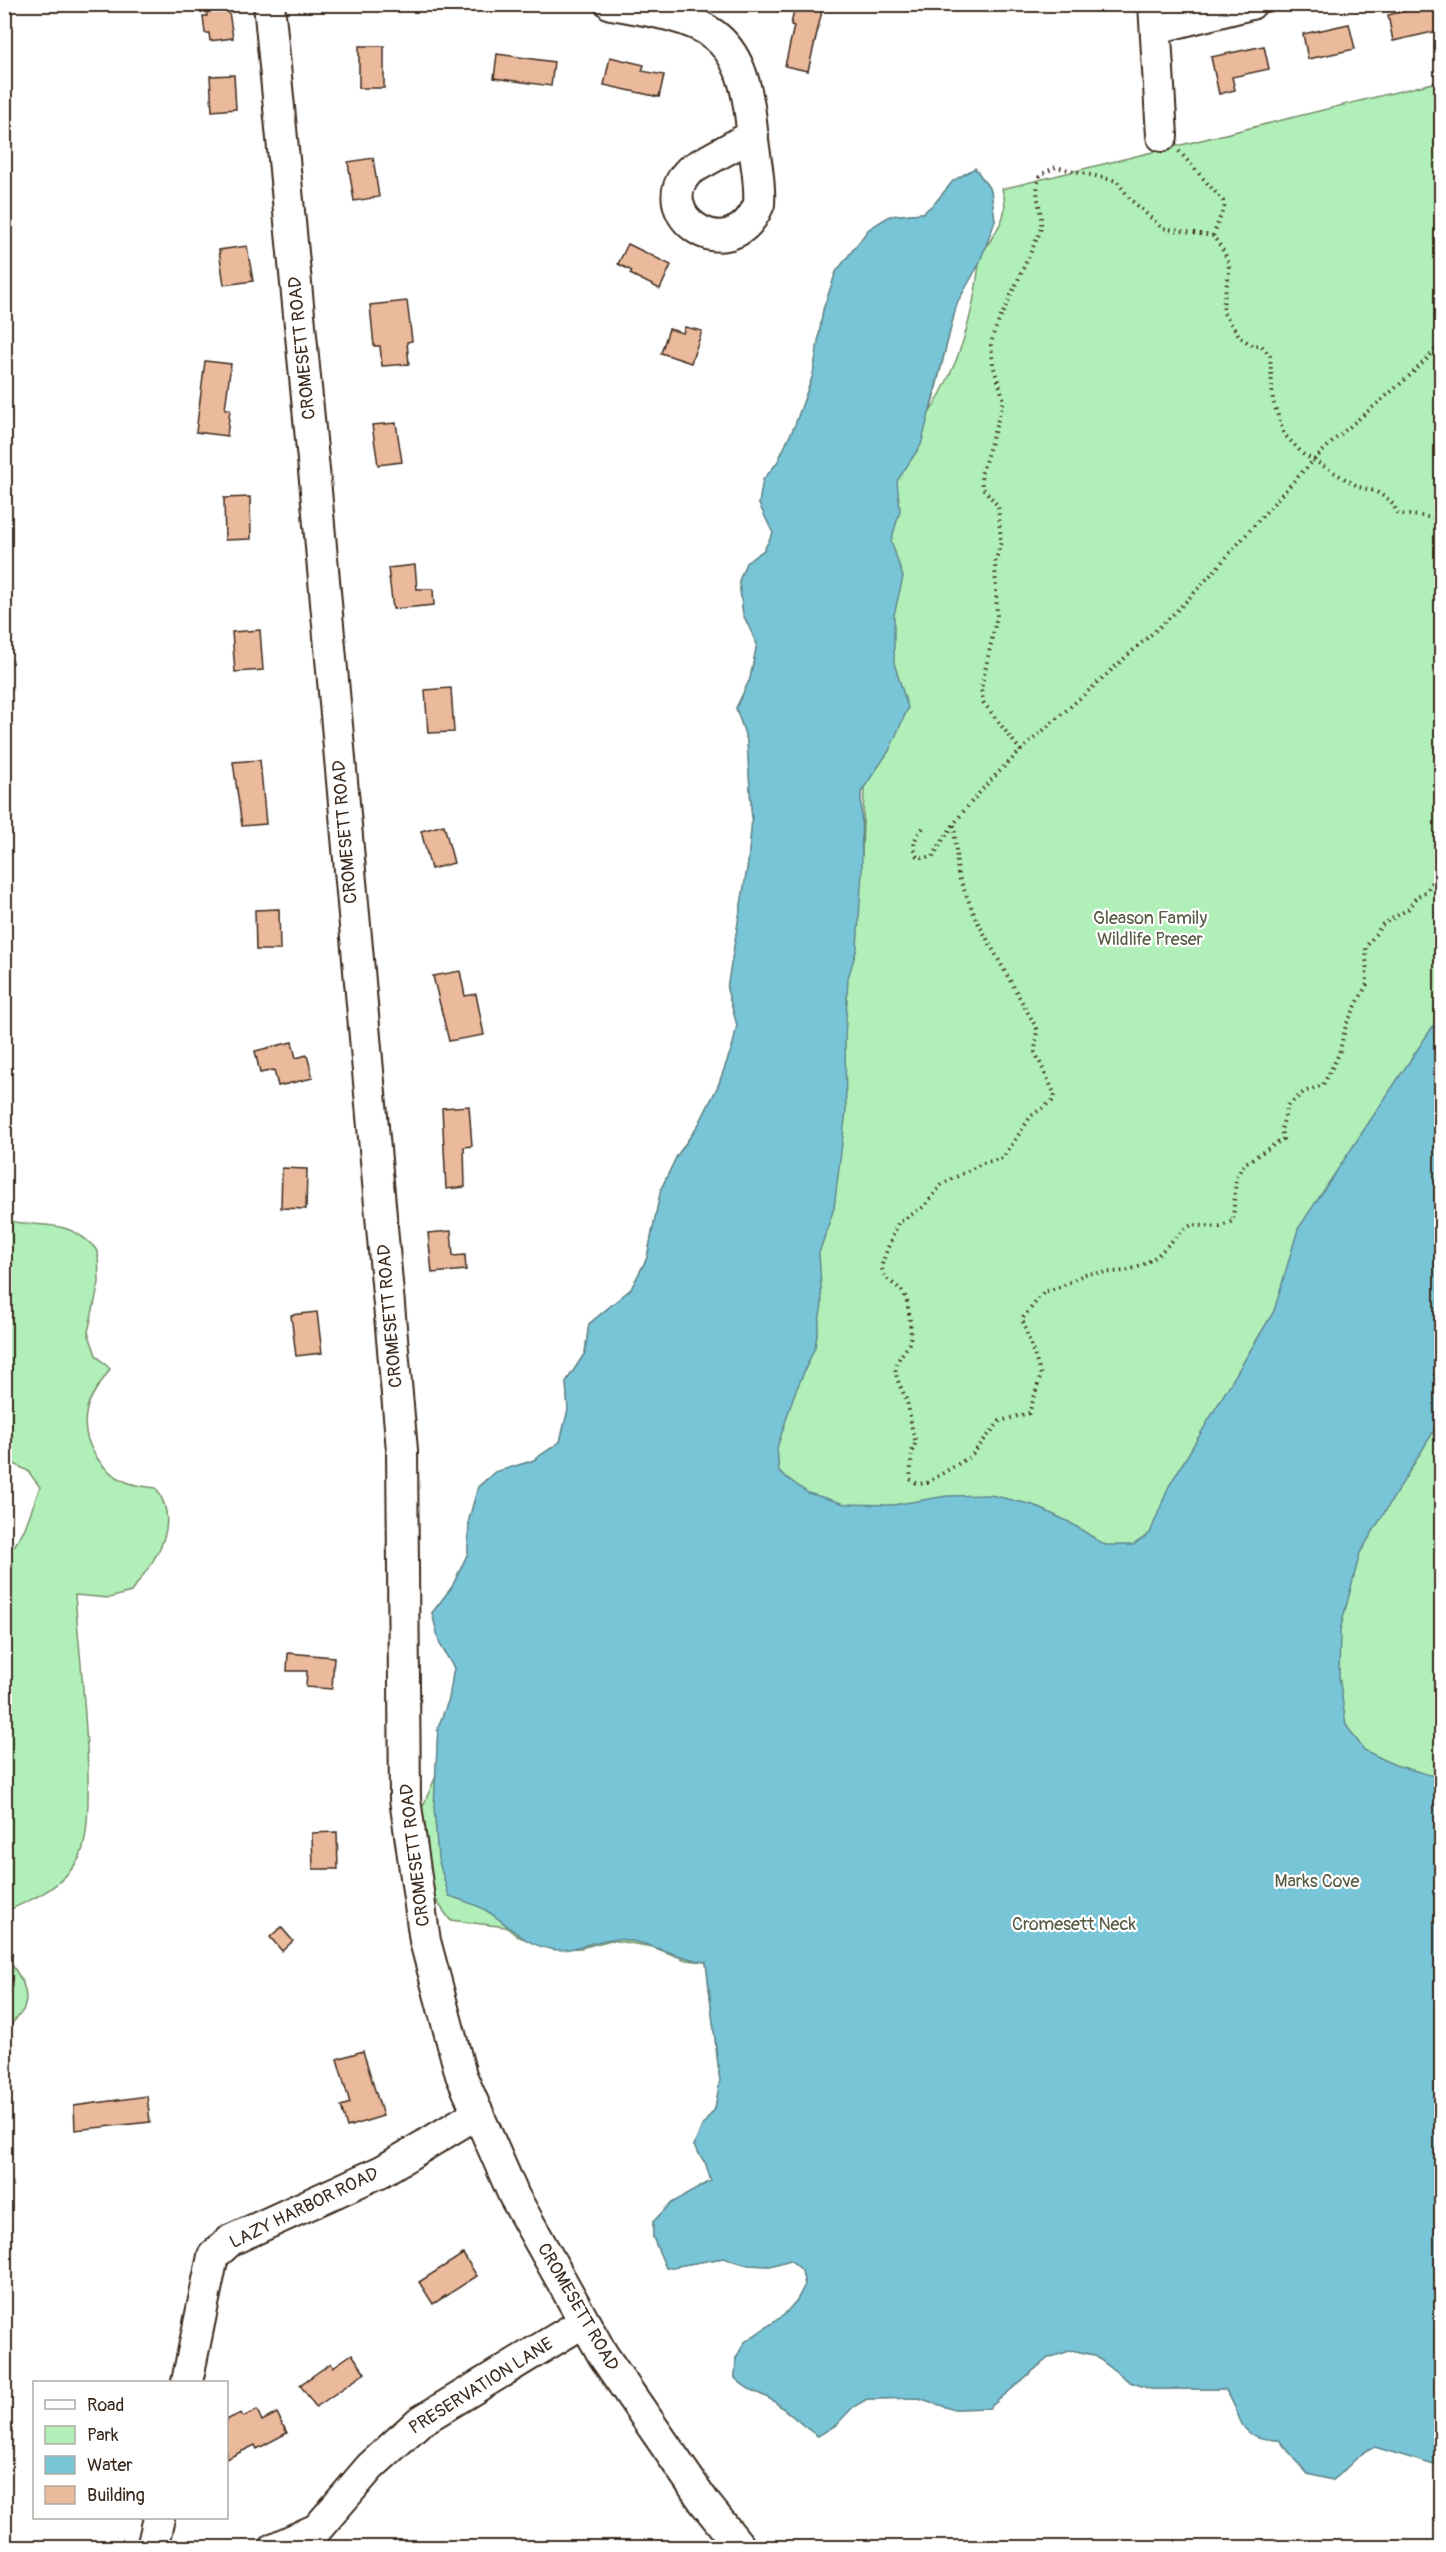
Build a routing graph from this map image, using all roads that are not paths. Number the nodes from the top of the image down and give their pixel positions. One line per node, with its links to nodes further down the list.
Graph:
1 (269, 4): 7 (street, CROMESETT ROAD)
2 (611, 4): 5 (street)
3 (1251, 4): 4 (street)
4 (1155, 16): 6 (street)
5 (753, 135)
6 (1162, 136)
7 (478, 2113): 8 (street, CROMESETT ROAD); 9 (street, LAZY HARBOR ROAD)
8 (584, 2322): 12 (street, PRESERVATION LANE); 13 (street, CROMESETT ROAD)
9 (187, 2381)
10 (159, 2519): 11 (street)
11 (152, 2547)
12 (275, 2547)
13 (741, 2547)

